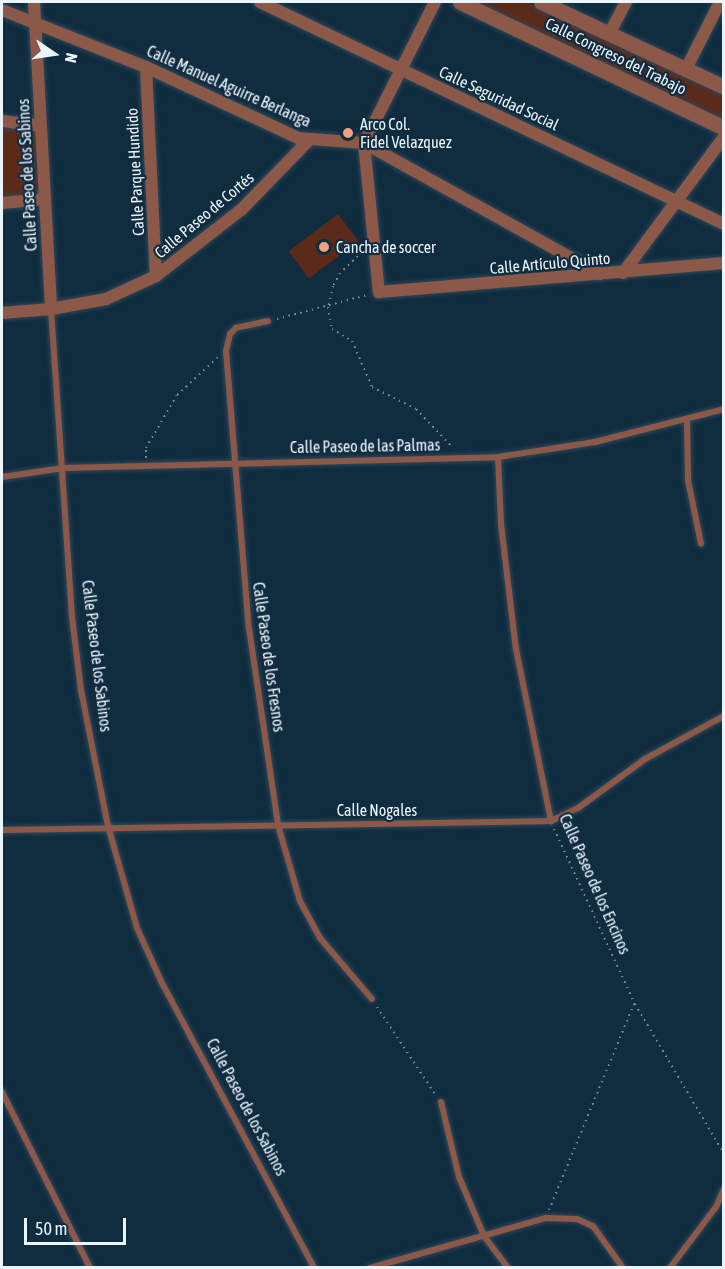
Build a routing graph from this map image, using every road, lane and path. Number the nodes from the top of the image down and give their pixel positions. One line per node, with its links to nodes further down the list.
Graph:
1 (34, 2): 9 (street, Calle Paseo de los Sabinos)
2 (260, 2): 13 (street, Calle Seguridad Social)
3 (435, 2): 13 (street)
4 (460, 2): 17 (street, Calle Congreso del Trabajo)
5 (541, 2): 10 (street, Calle Congreso del Trabajo)
6 (626, 2): 10 (street)
7 (720, 2): 12 (street)
8 (2, 10): 9 (street, Calle Manuel Aguirre Berlanga)
9 (34, 21): 11 (street, Calle Manuel Aguirre Berlanga); 16 (street, Calle Paseo de los Sabinos)
10 (609, 34): 12 (street, Calle Congreso del Trabajo)
11 (146, 67): 19 (street, Calle Manuel Aguirre Berlanga); 29 (street, Calle Parque Hundido)
12 (686, 69): 14 (street, Calle Congreso del Trabajo)
13 (400, 70): 20 (street); 22 (street, Calle Seguridad Social)
14 (723, 87)
15 (2, 121): 16 (street)
16 (40, 126): 21 (street, Calle Paseo de los Sabinos)
17 (723, 128)
18 (723, 137): 22 (street)
19 (309, 140): 20 (street, Calle Manuel Aguirre Berlanga); 29 (street, Calle Paseo de Cortés)
20 (364, 143): 25 (street); 28 (street, Calle Manuel Aguirre Berlanga)
21 (45, 200): 23 (street); 32 (street, Calle Paseo de los Sabinos)
22 (676, 200): 24 (street, Calle Seguridad Social); 27 (street)
23 (2, 203)
24 (723, 224)
25 (374, 242): 30 (street); 31 (path)
26 (723, 263): 27 (street, Calle Artículo Quinto)
27 (623, 273): 28 (street, Calle Artículo Quinto)
28 (600, 274): 30 (street, Calle Artículo Quinto)
29 (156, 276): 32 (street, Calle Paseo de Cortés)
30 (379, 292): 31 (path)
31 (328, 307): 34 (path); 38 (path)
32 (51, 309): 33 (street, Calle Paseo de Cortés); 42 (lane, Calle Paseo de los Sabinos)
33 (2, 313)
34 (268, 321): 35 (lane)
35 (226, 349): 40 (lane, Calle Paseo de los Fresnos); 41 (path)
36 (723, 409): 37 (lane, Calle Paseo de las Palmas)
37 (687, 421): 39 (lane, Calle Paseo de las Palmas); 44 (lane)
38 (469, 458): 39 (lane, Calle Paseo de las Palmas); 40 (lane, Calle Paseo de las Palmas)
39 (498, 458): 46 (lane, Calle Paseo de los Encinos)
40 (235, 462): 41 (lane, Calle Paseo de las Palmas); 47 (lane, Calle Paseo de los Fresnos)
41 (145, 465): 42 (lane, Calle Paseo de las Palmas)
42 (63, 468): 43 (lane, Calle Paseo de las Palmas); 48 (lane, Calle Paseo de los Sabinos)
43 (2, 477)
44 (701, 544)
45 (723, 716): 46 (lane, Calle Nogales)
46 (551, 821): 47 (lane, Calle Nogales); 51 (path, Calle Paseo de los Encinos)
47 (278, 825): 48 (lane, Calle Nogales); 50 (lane, Calle Paseo de los Fresnos)
48 (108, 826): 49 (lane, Calle Nogales); 59 (lane, Calle Paseo de los Sabinos)
49 (2, 830)
50 (372, 999): 53 (path)
51 (634, 1004): 54 (path, Calle Paseo de los Encinos); 56 (path)
52 (2, 1092): 58 (lane)
53 (441, 1102): 57 (lane)
54 (723, 1154)
55 (723, 1189): 63 (lane)
56 (546, 1218): 57 (lane); 62 (lane)
57 (484, 1236): 60 (lane); 61 (lane)
58 (90, 1268)
59 (314, 1268)
60 (370, 1268)
61 (508, 1268)
62 (623, 1268)
63 (670, 1268)

